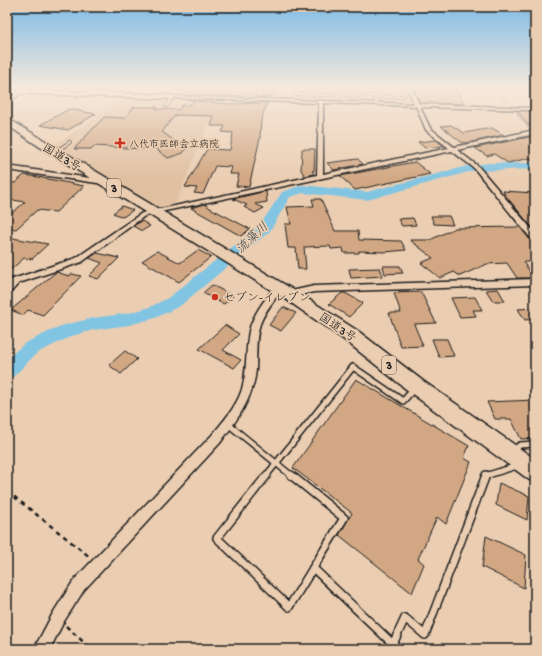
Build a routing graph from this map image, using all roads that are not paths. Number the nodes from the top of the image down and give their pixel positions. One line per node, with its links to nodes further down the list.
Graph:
1 (321, 118): 9 (street)
2 (422, 118): 6 (street)
3 (7, 121): 7 (highway, 国道3号 / 3)
4 (535, 132): 6 (street)
5 (70, 142): 7 (lane)
6 (453, 149): 9 (street); 12 (street)
7 (55, 152): 10 (highway, 国道3号 / 3)
8 (8, 169): 10 (street)
9 (320, 176): 11 (street)
10 (104, 182): 11 (highway, 国道3号 / 3)
11 (153, 212): 13 (street); 17 (highway, 国道3号 / 3)
12 (535, 238)
13 (16, 281): 15 (street); 16 (street)
14 (535, 282): 17 (street)
15 (7, 284)
16 (7, 292)
17 (286, 292): 18 (highway, 国道3号 / 3); 19 (street)
18 (417, 387): 21 (highway, 国道3号 / 3); 22 (lane)
19 (228, 424): 22 (lane); 25 (street)
20 (535, 444): 21 (lane)
21 (509, 454): 23 (highway, 国道3号 / 3)
22 (276, 463): 24 (lane); 24 (lane)
23 (529, 468): 24 (lane)
24 (313, 568)
25 (42, 649)

